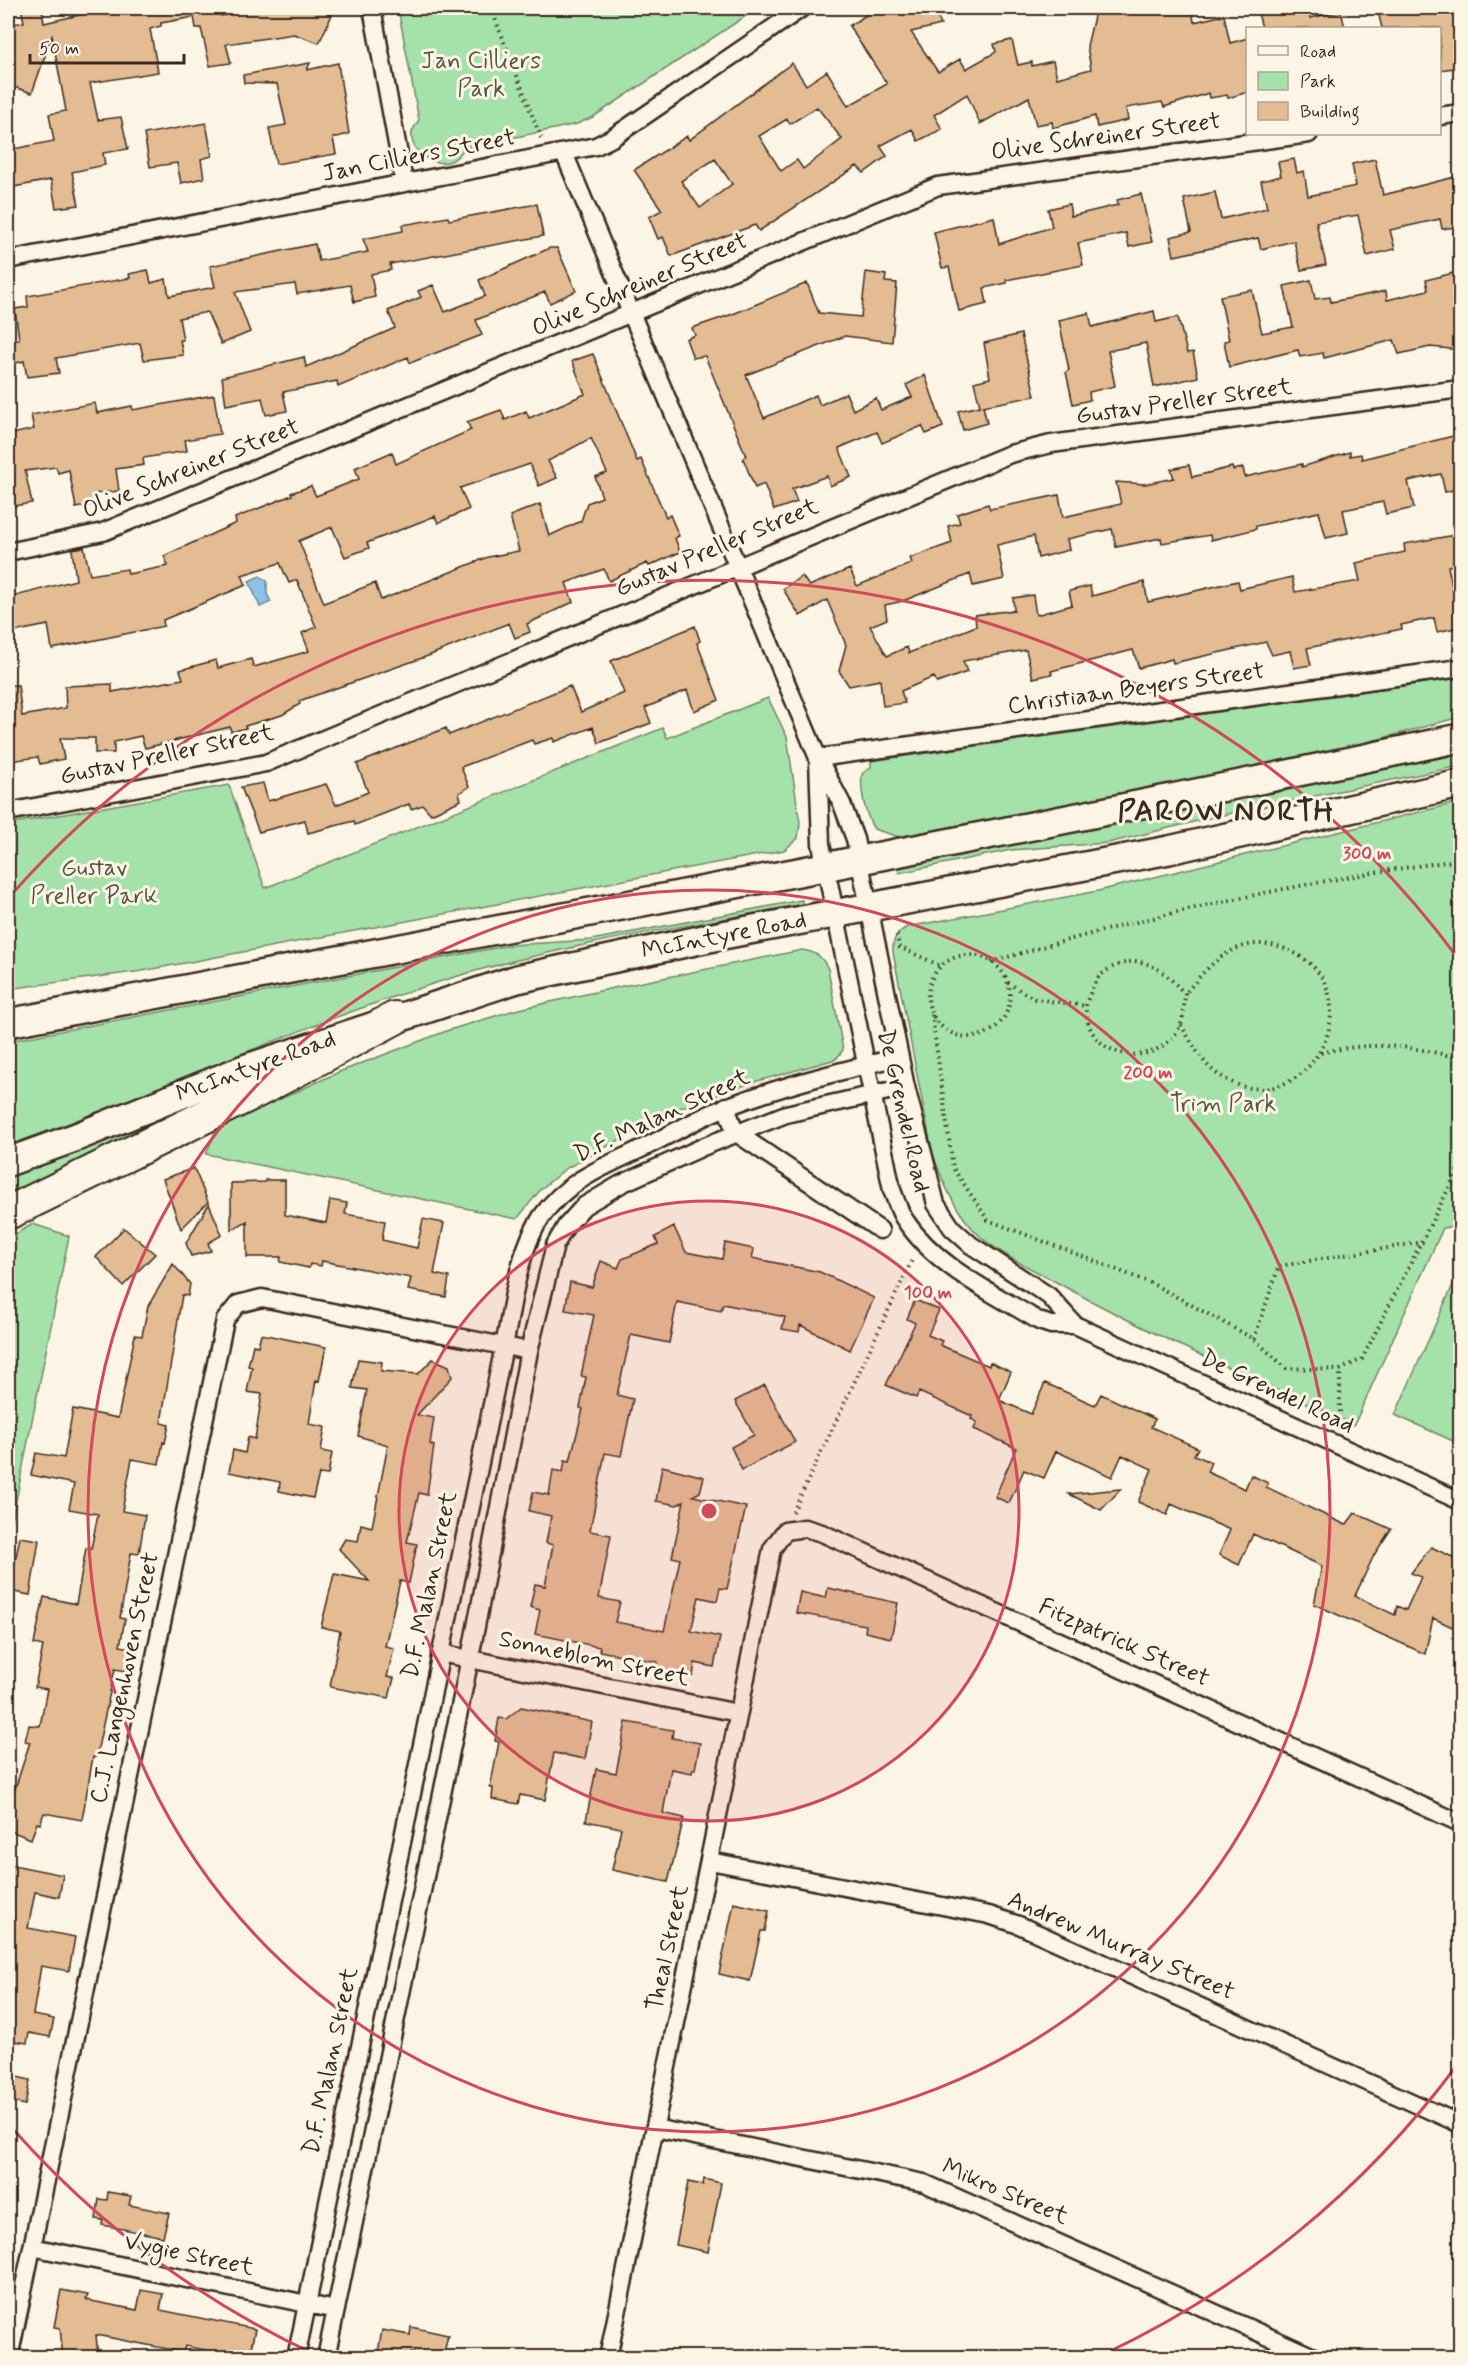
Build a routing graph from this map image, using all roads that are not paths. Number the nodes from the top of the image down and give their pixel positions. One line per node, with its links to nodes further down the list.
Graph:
1 (372, 8): 7 (street)
2 (802, 8): 6 (street, Jan Cilliers Street)
3 (1461, 113): 4 (street)
4 (1441, 116)
5 (1302, 135): 9 (street, Olive Schreiner Street)
6 (564, 153): 7 (street, Jan Cilliers Street); 9 (street, De Grendel Road)
7 (404, 182): 8 (street, Jan Cilliers Street)
8 (8, 260)
9 (631, 315): 11 (street, Olive Schreiner Street); 12 (street, De Grendel Road)
10 (1461, 388): 12 (street, Gustav Preller Street)
11 (8, 552)
12 (737, 566): 15 (street, De Grendel Road); 17 (street, Gustav Preller Street)
13 (1461, 668): 15 (street, Christiaan Beyers Street)
14 (1461, 738): 18 (main road, McIntyre Road)
15 (818, 758): 18 (street, De Grendel Road); 19 (street, De Grendel Road)
16 (1461, 784): 20 (main road, McIntyre Road)
17 (8, 812)
18 (860, 861): 19 (main road, McIntyre Road); 20 (street, De Grendel Road)
19 (826, 868): 21 (street, De Grendel Road); 23 (main road, McIntyre Road)
20 (870, 909): 21 (main road, McIntyre Road); 24 (street, De Grendel Road)
21 (836, 916): 22 (main road, McIntyre Road); 25 (street, De Grendel Road)
22 (395, 1018): 30 (main road, McIntyre Road); 31 (highway)
23 (8, 1023)
24 (900, 1057): 25 (street, D.F. Malan Street); 26 (street, De Grendel Road)
25 (867, 1064): 27 (street, De Grendel Road); 28 (street, D.F. Malan Street)
26 (906, 1087): 27 (street, D.F. Malan Street); 33 (street, De Grendel Road)
27 (873, 1094): 29 (street, D.F. Malan Street); 33 (street, De Grendel Road)
28 (726, 1107): 29 (street); 34 (street, D.F. Malan Street)
29 (735, 1132): 32 (street); 35 (street, D.F. Malan Street)
30 (8, 1162)
31 (8, 1213)
32 (880, 1230)
33 (1075, 1325): 36 (street, De Grendel Road)
34 (504, 1347): 35 (street, C.J. Langenhoven Street); 38 (street, D.F. Malan Street); 45 (street, C.J. Langenhoven Street)
35 (529, 1351): 39 (street, D.F. Malan Street)
36 (1461, 1502)
37 (772, 1549): 40 (street, Theal Street); 41 (street, Fitzpatrick Street)
38 (440, 1653): 39 (street, Sonneblom Street); 46 (street, D.F. Malan Street)
39 (470, 1658): 40 (street, Sonneblom Street); 47 (street, D.F. Malan Street)
40 (738, 1713): 42 (street, Theal Street)
41 (1461, 1823)
42 (710, 1861): 43 (street, Andrew Murray Street); 44 (street, Theal Street)
43 (1461, 2124)
44 (656, 2128): 51 (street, Theal Street); 52 (street, Mikro Street)
45 (32, 2247): 46 (street, Vygie Street); 48 (street, C.J. Langenhoven Street)
46 (305, 2304): 47 (street, Vygie Street); 49 (street, D.F. Malan Street)
47 (336, 2310): 50 (street, D.F. Malan Street)
48 (9, 2358)
49 (296, 2358)
50 (326, 2358)
51 (608, 2358)
52 (1316, 2358)

